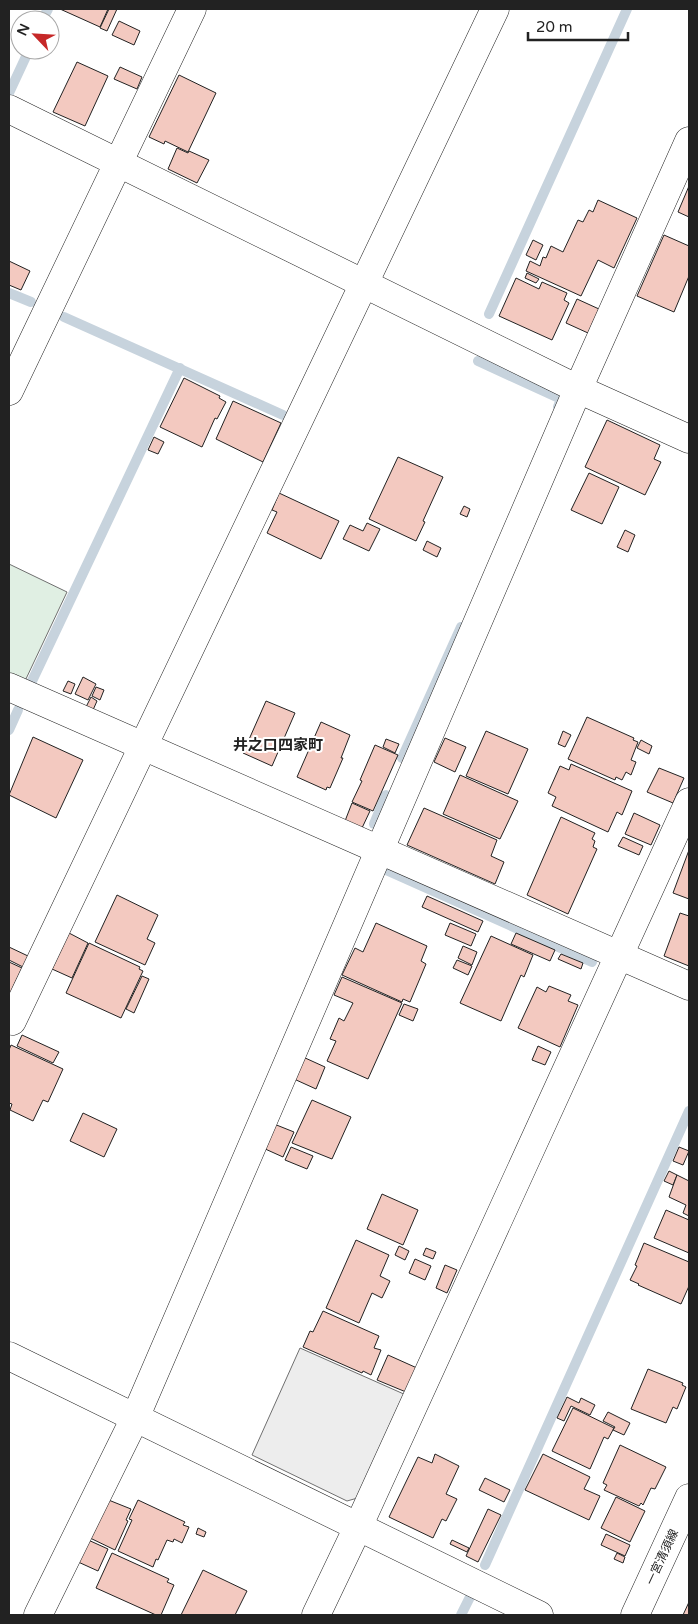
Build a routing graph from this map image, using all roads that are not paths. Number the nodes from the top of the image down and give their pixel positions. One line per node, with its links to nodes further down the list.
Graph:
1 (192, 9): 5 (street)
2 (495, 9): 6 (street)
3 (9, 109): 5 (street)
4 (689, 141): 7 (street)
5 (119, 162): 6 (street); 8 (street)
6 (364, 283): 7 (street); 11 (street)
7 (578, 388): 9 (street); 13 (street)
8 (9, 391)
9 (689, 439)
10 (9, 687): 11 (street)
11 (143, 746): 13 (street); 16 (street)
12 (689, 802): 14 (street)
13 (379, 850): 14 (street); 18 (street)
14 (619, 955): 15 (street); 20 (street)
15 (689, 986)
16 (12, 1021)
17 (9, 1356): 18 (street)
18 (135, 1418): 20 (street); 21 (street)
19 (689, 1498): 24 (street, 一宮清須線)
20 (358, 1527): 22 (street); 23 (street)
21 (38, 1615)
22 (316, 1615)
23 (540, 1615)
24 (635, 1615)

